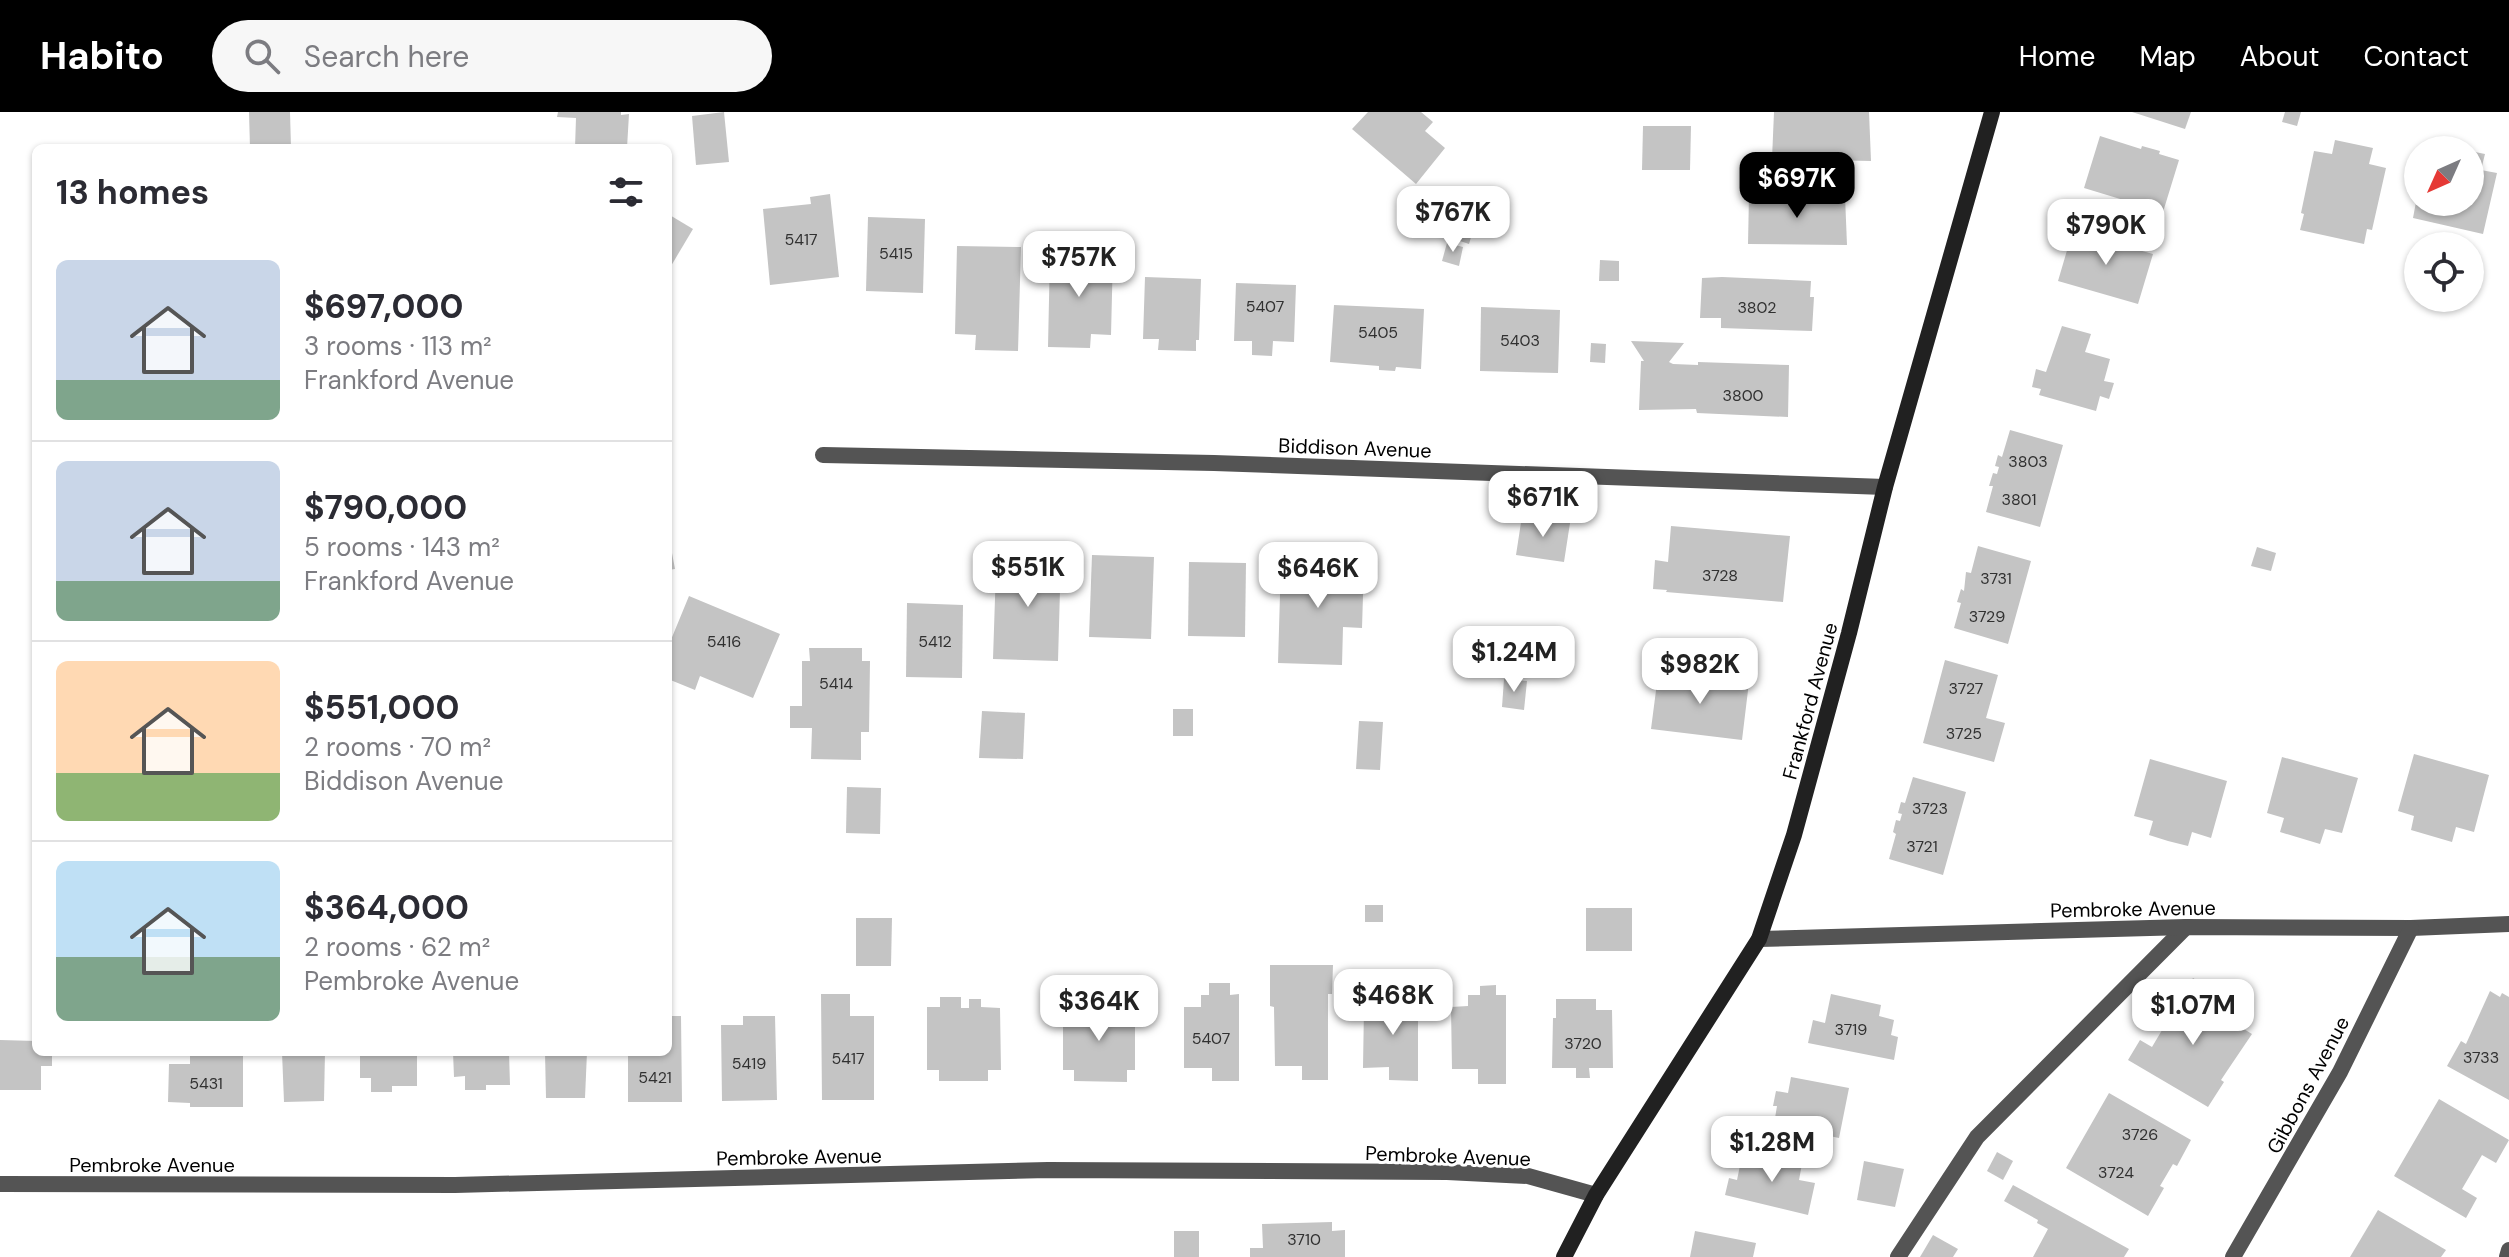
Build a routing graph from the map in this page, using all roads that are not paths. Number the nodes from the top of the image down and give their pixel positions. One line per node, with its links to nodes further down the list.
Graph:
1 (1992, 112): 3 (street, Frankford Avenue)
2 (823, 455): 3 (street, Biddison Avenue)
3 (1885, 487): 7 (street, Frankford Avenue)
4 (2509, 924): 6 (street, Pembroke Avenue)
5 (2186, 927): 6 (street, Pembroke Avenue); 7 (street, Pembroke Avenue); 12 (street)
6 (2411, 928): 13 (street, Gibbons Avenue)
7 (1759, 939): 9 (street, Frankford Avenue)
8 (0, 1184): 9 (street, Pembroke Avenue)
9 (1596, 1195): 11 (street, Frankford Avenue)
10 (2509, 1250): 14 (street)
11 (1564, 1257)
12 (1898, 1257)
13 (2233, 1257)
14 (2507, 1257)

